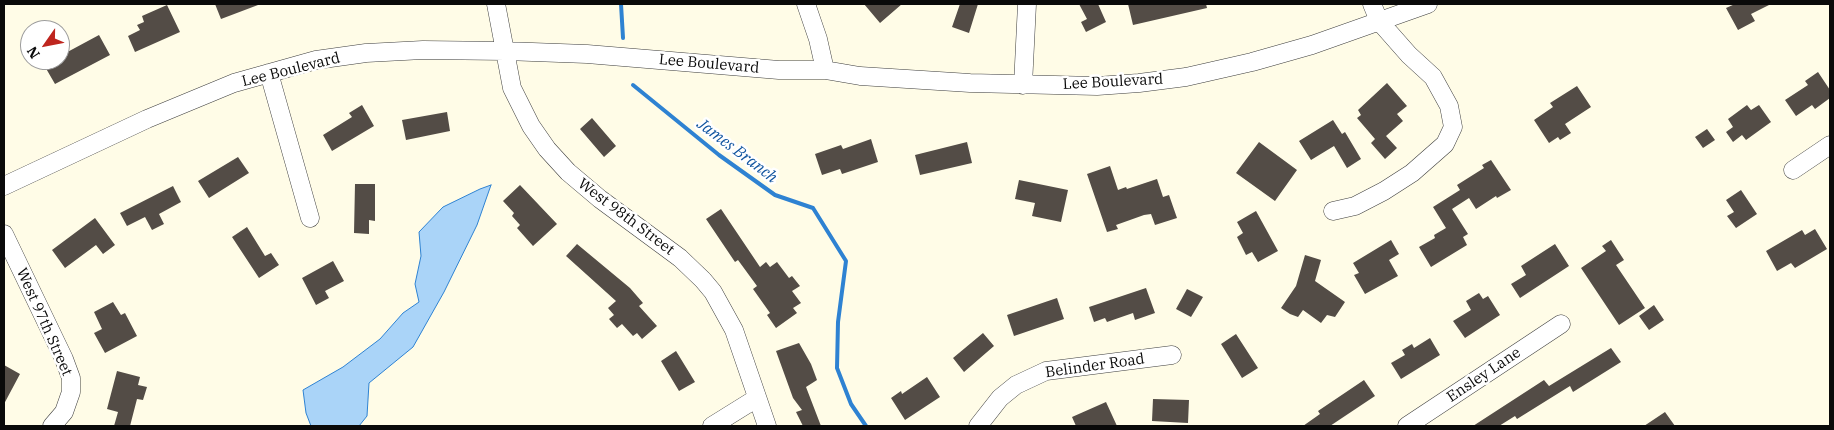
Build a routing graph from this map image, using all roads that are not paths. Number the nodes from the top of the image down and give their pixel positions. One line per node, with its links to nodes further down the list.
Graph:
1 (496, 4): 7 (street, West 98th Street)
2 (806, 4): 8 (street)
3 (1027, 4): 10 (street)
4 (1372, 4): 6 (street)
5 (1428, 4): 6 (street, Lee Boulevard)
6 (1379, 21): 10 (street, Lee Boulevard); 14 (street)
7 (505, 50): 8 (street, Lee Boulevard); 9 (street, Lee Boulevard); 19 (street, West 98th Street)
8 (824, 70): 10 (street, Lee Boulevard)
9 (269, 73): 13 (street, Lee Boulevard); 15 (street)
10 (1023, 85)
11 (1830, 145): 12 (street)
12 (1793, 170)
13 (4, 186)
14 (1333, 211)
15 (310, 218)
16 (4, 234): 20 (street, West 97th Street)
17 (1561, 324): 24 (street, Ensley Lane)
18 (1172, 355): 23 (street, Belinder Road)
19 (757, 398): 21 (street); 22 (street, West 98th Street)
20 (52, 426)
21 (712, 426)
22 (767, 426)
23 (978, 426)
24 (1407, 426)

